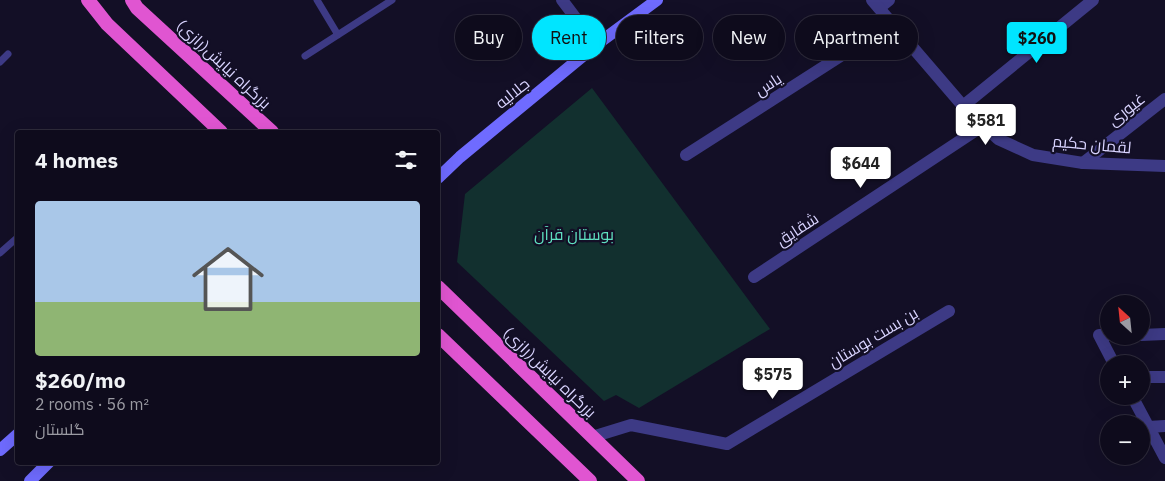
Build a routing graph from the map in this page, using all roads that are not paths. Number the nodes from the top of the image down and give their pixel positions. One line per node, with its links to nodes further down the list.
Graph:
1 (88, 0): 22 (highway)
2 (132, 0): 23 (highway, بزرگراه نیایش(رازی))
3 (316, 0): 11 (lane)
4 (392, 0): 11 (lane)
5 (562, 0): 9 (street)
6 (657, 0): 12 (main road, جلالیه)
7 (1093, 0): 20 (street)
8 (880, 3): 10 (street, لقمان حکیم)
9 (573, 15)
10 (887, 15)
11 (338, 35): 15 (lane)
12 (606, 38)
13 (918, 53): 20 (street, لقمان حکیم)
14 (8, 54): 18 (lane)
15 (306, 56)
16 (578, 60): 25 (main road, جلالیه)
17 (834, 60): 24 (street, یاس)
18 (0, 62)
19 (1165, 99): 26 (street, غیوری)
20 (964, 106): 21 (street, لقمان حکیم)
21 (984, 125): 26 (street, لقمان حکیم); 32 (street, شقایق)
22 (218, 130)
23 (270, 130)
24 (686, 155)
25 (460, 157): 27 (main road); 29 (main road)
26 (1083, 163): 28 (street, لقمان حکیم)
27 (440, 166)
28 (1165, 166)
29 (440, 176)
30 (15, 240): 31 (lane)
31 (0, 253)
32 (754, 277)
33 (440, 289): 44 (highway, بزرگراه نیایش(رازی))
34 (949, 311): 44 (street, بن بست بوستان)
35 (1165, 334): 36 (street)
36 (1150, 335)
37 (440, 337): 49 (highway)
38 (1150, 377): 39 (street)
39 (1165, 377)
40 (1165, 426): 41 (street)
41 (1150, 427)
42 (1150, 431): 46 (street)
43 (15, 437): 45 (main road)
44 (592, 437): 50 (highway, بزرگراه نیایش(رازی))
45 (0, 450)
46 (1165, 458)
47 (46, 465): 48 (main road)
48 (30, 481)
49 (590, 481)
50 (638, 481)

